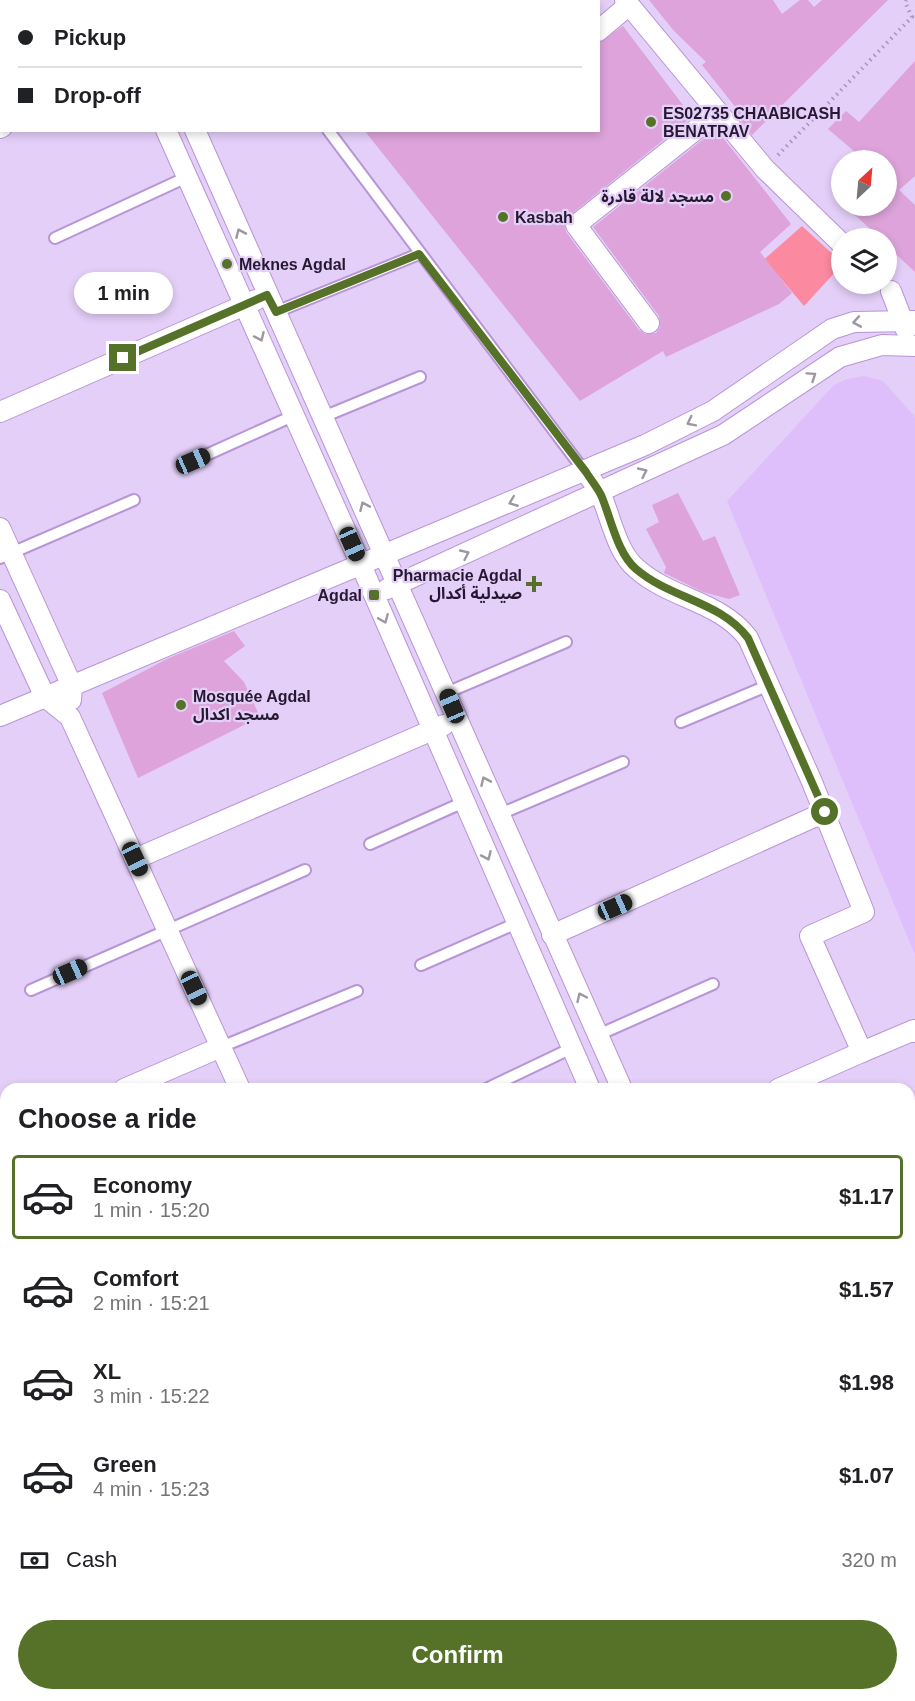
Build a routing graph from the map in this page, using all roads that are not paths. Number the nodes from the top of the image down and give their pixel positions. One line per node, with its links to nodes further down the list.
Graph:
1 (627, 2): 2 (street); 3 (street)
2 (600, 29)
3 (718, 112): 8 (street); 15 (street)
4 (167, 132): 7 (street)
5 (196, 132): 12 (street, one-way to 5)
6 (329, 132): 10 (lane)
7 (187, 177): 9 (lane); 13 (street)
8 (831, 233)
9 (55, 238)
10 (419, 254): 12 (lane); 22 (lane)
11 (892, 294): 14 (street)
12 (271, 304): 13 (street); 20 (street)
13 (245, 305): 18 (street); 19 (street, one-way to 19)
14 (911, 318): 16 (street); 22 (street, one-way to 22)
15 (649, 323)
16 (915, 344): 23 (street, one-way to 16)
17 (420, 377): 20 (lane)
18 (0, 412)
19 (295, 415): 21 (lane); 28 (street)
20 (323, 417): 26 (street, one-way to 20)
21 (193, 461)
22 (586, 472): 23 (street); 26 (street, one-way to 26)
23 (599, 492): 29 (street, one-way to 23); 33 (street)
24 (134, 500): 27 (lane)
25 (0, 528): 27 (street)
26 (386, 555): 28 (street); 29 (street)
27 (6, 556): 34 (street)
28 (361, 565): 30 (street); 34 (street)
29 (399, 585): 30 (street); 35 (street)
30 (374, 595): 41 (street, one-way to 41)
31 (0, 600): 36 (street)
32 (567, 642): 35 (lane)
33 (769, 685): 40 (lane); 44 (street)
34 (72, 686): 36 (street); 38 (street)
35 (446, 693): 39 (street)
36 (45, 697): 37 (street); 38 (street)
37 (0, 717)
38 (70, 717): 47 (street)
39 (458, 719): 41 (street); 45 (street, one-way to 39)
40 (681, 722)
41 (432, 731): 43 (street); 47 (street)
42 (623, 762): 45 (lane)
43 (464, 802): 46 (lane); 49 (street, one-way to 49)
44 (825, 812): 51 (street); 60 (street)
45 (500, 814): 51 (street)
46 (370, 844)
47 (135, 859): 50 (street)
48 (305, 870): 50 (lane)
49 (517, 923): 52 (lane); 59 (street)
50 (167, 929): 54 (lane); 58 (street)
51 (552, 935): 57 (street, one-way to 51)
52 (421, 965)
53 (713, 984): 57 (lane)
54 (31, 990)
55 (357, 991): 58 (lane)
56 (915, 1032): 60 (street)
57 (598, 1035): 65 (street)
58 (221, 1047): 61 (street); 62 (street)
59 (572, 1048): 63 (lane); 64 (street)
60 (862, 1052): 66 (street)
61 (138, 1083)
62 (237, 1083)
63 (499, 1083)
64 (587, 1083)
65 (619, 1083)
66 (792, 1083)

